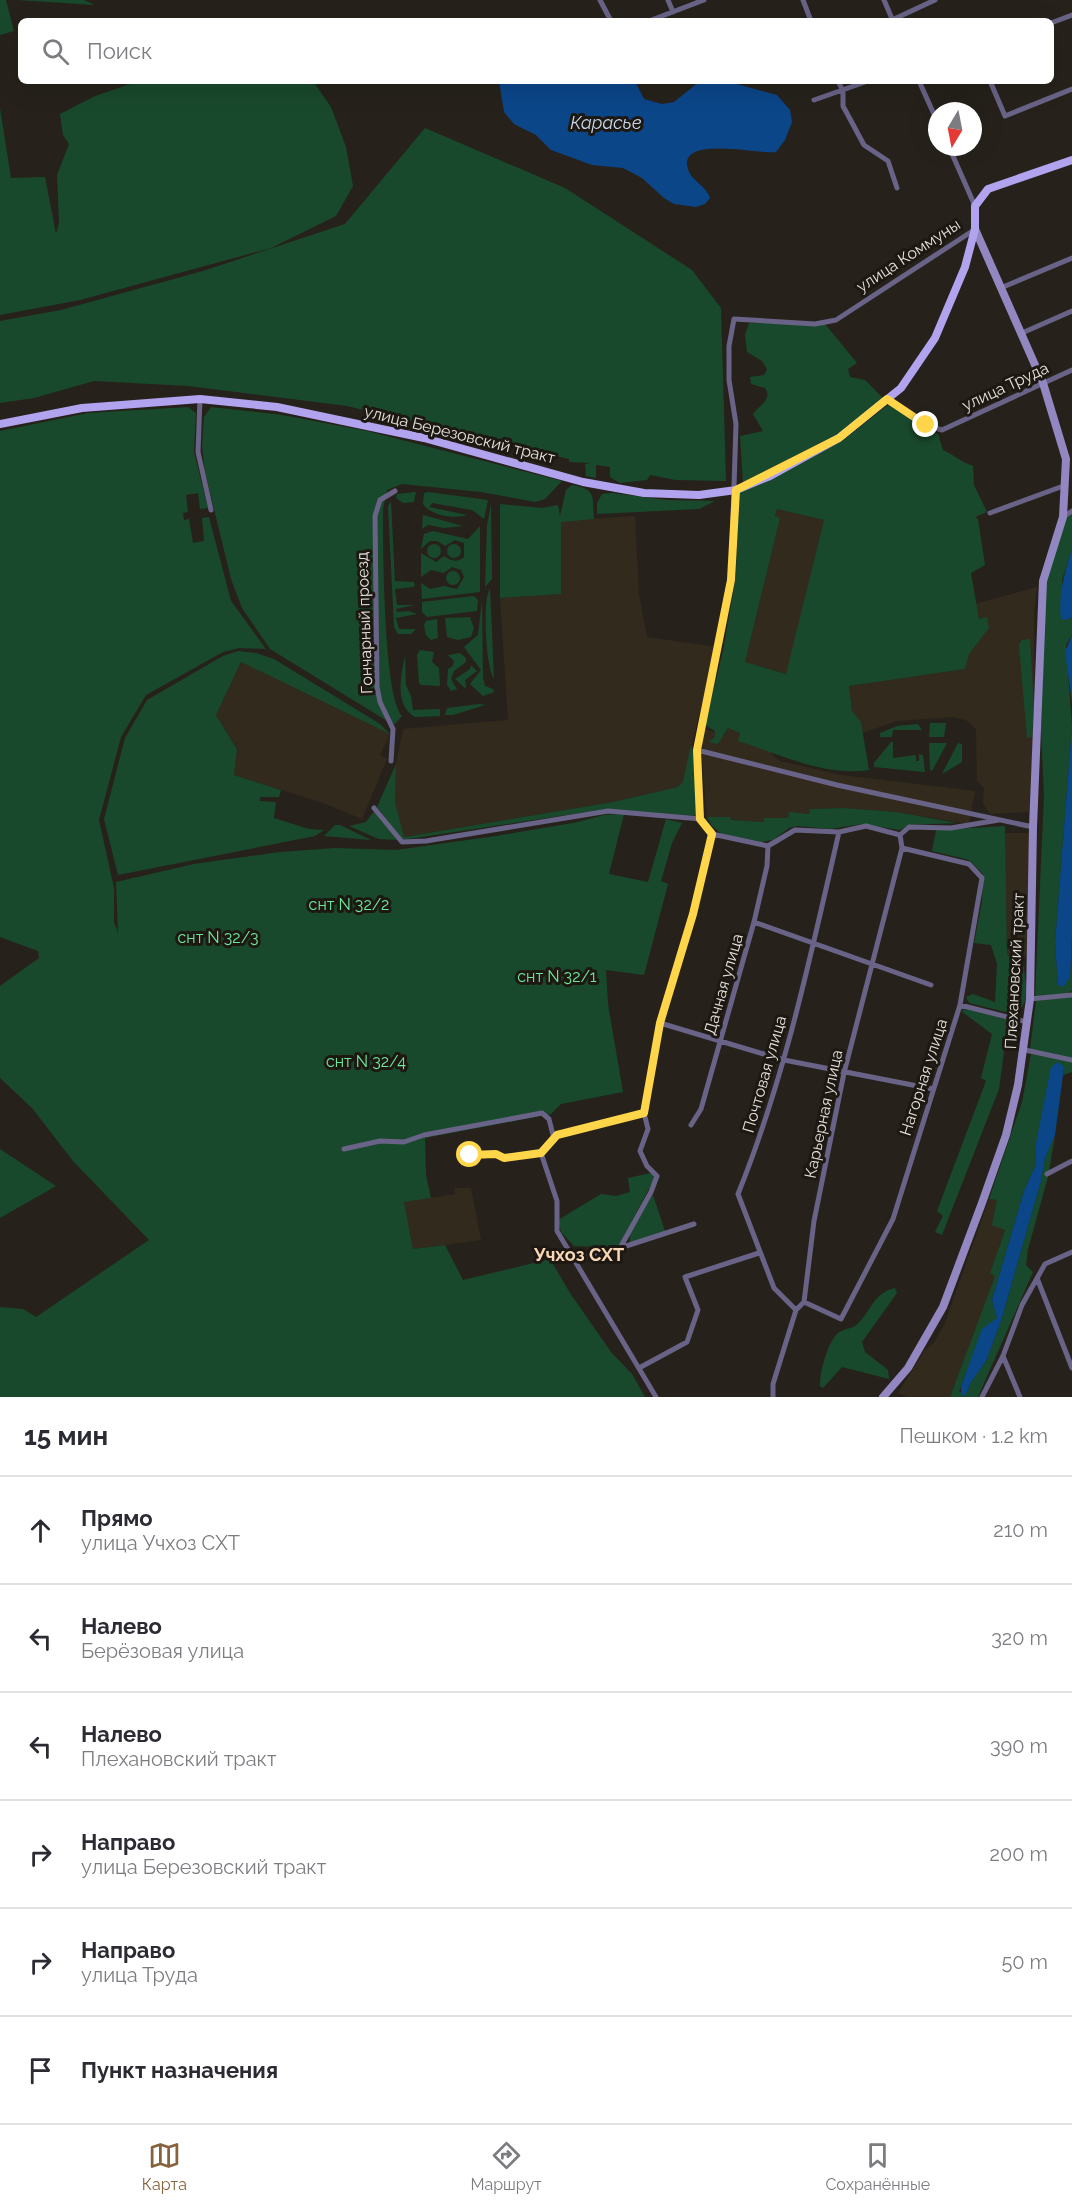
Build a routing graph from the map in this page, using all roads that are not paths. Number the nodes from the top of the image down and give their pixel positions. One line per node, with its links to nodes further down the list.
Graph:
1 (600, 0): 9 (street)
2 (668, 0): 7 (street)
3 (704, 0): 7 (street)
4 (803, 0): 11 (street)
5 (884, 0): 12 (street)
6 (935, 0): 13 (street)
7 (673, 12): 10 (street)
8 (1072, 15): 14 (street)
9 (609, 18)
10 (657, 18)
11 (810, 18)
12 (891, 18)
13 (896, 18)
14 (1054, 22)
15 (840, 84): 20 (street)
16 (860, 84): 20 (street)
17 (920, 84): 22 (street)
18 (991, 84): 19 (street)
19 (1072, 89)
20 (843, 91): 21 (street); 25 (street)
21 (814, 100)
22 (928, 102)
23 (953, 156): 26 (street)
24 (1072, 160): 26 (main road, улица Коммуны)
25 (897, 188)
26 (975, 206): 27 (main road)
27 (975, 229): 29 (street, Плехановский тракт); 35 (main road, улица Коммуны); 38 (street, улица Коммуны)
28 (1072, 258): 29 (street)
29 (1003, 287): 31 (street, Плехановский тракт)
30 (1072, 310): 31 (street)
31 (1022, 333): 33 (street, Плехановский тракт)
32 (1072, 370): 33 (street, улица Труда)
33 (1043, 383): 35 (street, улица Труда); 37 (street, Плехановский тракт)
34 (200, 399): 36 (main road, улица Березовский тракт); 38 (main road, улица Березовский тракт); 40 (street)
35 (887, 399): 38 (main road, улица Березовский тракт)
36 (0, 424)
37 (1066, 485): 42 (street); 43 (street, Плехановский тракт)
38 (736, 490): 44 (street)
39 (395, 491): 45 (street, Гончарный проезд)
40 (211, 510)
41 (1072, 511): 43 (street)
42 (990, 513)
43 (1063, 517): 49 (street, Плехановский тракт)
44 (697, 750): 47 (street); 48 (street)
45 (391, 761)
46 (374, 808): 47 (street)
47 (700, 819): 51 (street)
48 (999, 820): 49 (street); 52 (street)
49 (1032, 826): 60 (street, Плехановский тракт)
50 (839, 832): 52 (street); 53 (street); 56 (street, Почтовая улица)
51 (712, 834): 53 (street); 63 (street)
52 (900, 835): 54 (street, Карьерная улица)
53 (768, 846): 55 (street, Дачная улица)
54 (902, 849): 57 (street, Карьерная улица); 61 (street, Нагорная улица)
55 (754, 922): 56 (street); 64 (street, Дачная улица)
56 (814, 942): 57 (street); 66 (street, Почтовая улица)
57 (874, 963): 58 (street); 68 (street, Карьерная улица)
58 (931, 985)
59 (1072, 995): 60 (street)
60 (1030, 999): 62 (street, Плехановский тракт)
61 (960, 1005): 62 (street); 69 (street, Нагорная улица)
62 (1026, 1022): 65 (street, Плехановский тракт)
63 (660, 1023): 64 (street); 70 (street)
64 (720, 1042): 66 (street); 71 (street, Дачная улица)
65 (1025, 1050): 67 (street); 91 (street, Плехановский тракт)
66 (784, 1060): 68 (street); 81 (street, Почтовая улица)
67 (1072, 1060)
68 (844, 1073): 69 (street); 84 (street, Карьерная улица)
69 (933, 1089): 84 (street, Нагорная улица)
70 (644, 1113): 72 (street); 79 (street)
71 (691, 1125)
72 (554, 1139): 73 (street); 74 (street)
73 (344, 1149)
74 (541, 1153): 75 (street); 82 (street)
75 (470, 1155)
76 (1072, 1161): 77 (street)
77 (1047, 1174)
78 (694, 1224): 79 (street)
79 (620, 1248): 82 (street)
80 (1072, 1252): 83 (street)
81 (759, 1253): 85 (street, Почтовая улица); 87 (street)
82 (576, 1259): 87 (street)
83 (1037, 1278): 86 (street); 88 (street)
84 (804, 1302): 85 (street)
85 (795, 1310): 90 (street)
86 (1003, 1356): 92 (street); 93 (street)
87 (639, 1368): 89 (street)
88 (1072, 1368)
89 (656, 1397)
90 (772, 1397)
91 (884, 1397)
92 (982, 1397)
93 (1020, 1397)

